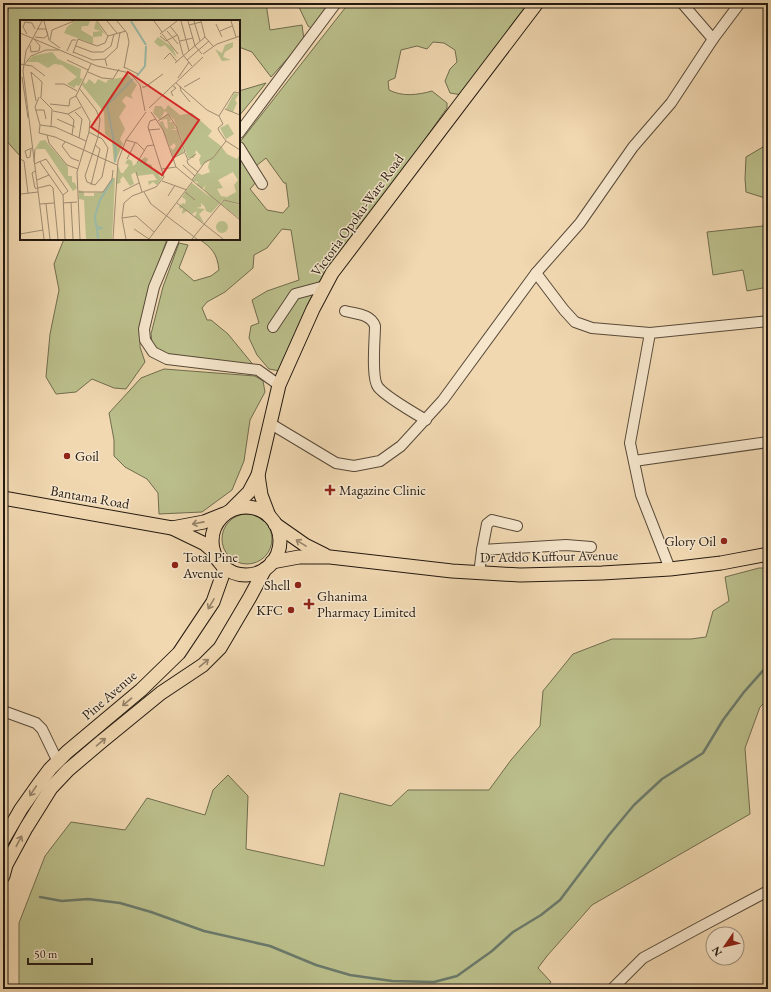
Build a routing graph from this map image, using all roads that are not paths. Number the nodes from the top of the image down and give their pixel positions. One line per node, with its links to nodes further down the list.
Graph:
1 (336, 3): 6 (street)
2 (537, 3): 11 (main road, Victoria Opoku-Ware Road)
3 (682, 3): 5 (street)
4 (740, 3): 5 (street)
5 (713, 39): 10 (street)
6 (240, 132)
7 (240, 149): 8 (street)
8 (262, 184)
9 (174, 240): 16 (street)
10 (536, 273): 15 (street); 17 (street)
11 (325, 286): 14 (street); 16 (main road, Victoria Opoku-Ware Road)
12 (345, 311): 17 (street)
13 (768, 322): 15 (street)
14 (273, 327)
15 (650, 333): 20 (street)
16 (279, 384): 18 (main road, Victoria Opoku-Ware Road)
17 (426, 420): 18 (street)
18 (271, 424): 21 (main road, Victoria Opoku-Ware Road)
19 (768, 442): 20 (street)
20 (634, 460): 34 (street)
21 (258, 475): 23 (main road); 24 (main road)
22 (3, 498): 26 (main road, Bantama Road)
23 (228, 512): 24 (main road); 26 (main road, one-way to 26); 29 (main road)
24 (272, 520): 31 (main road, one-way to 24); 32 (main road)
25 (516, 526): 28 (street)
26 (172, 528): 29 (main road)
27 (591, 547): 28 (street)
28 (482, 550): 35 (street)
29 (213, 551): 33 (main road)
30 (768, 554): 34 (main road, Dr Addo Kuffour Avenue)
31 (330, 557): 32 (main road); 35 (main road, Dr Addo Kuffour Avenue)
32 (269, 566): 33 (main road); 39 (main road, one-way to 32)
33 (225, 568): 37 (main road, Pine Avenue, one-way to 37)
34 (670, 569): 35 (main road, Dr Addo Kuffour Avenue)
35 (479, 574)
36 (3, 711): 37 (street)
37 (58, 762): 38 (main road, Pine Avenue, one-way to 38)
38 (3, 840)
39 (3, 876)
40 (768, 891): 41 (street)
41 (612, 989)

